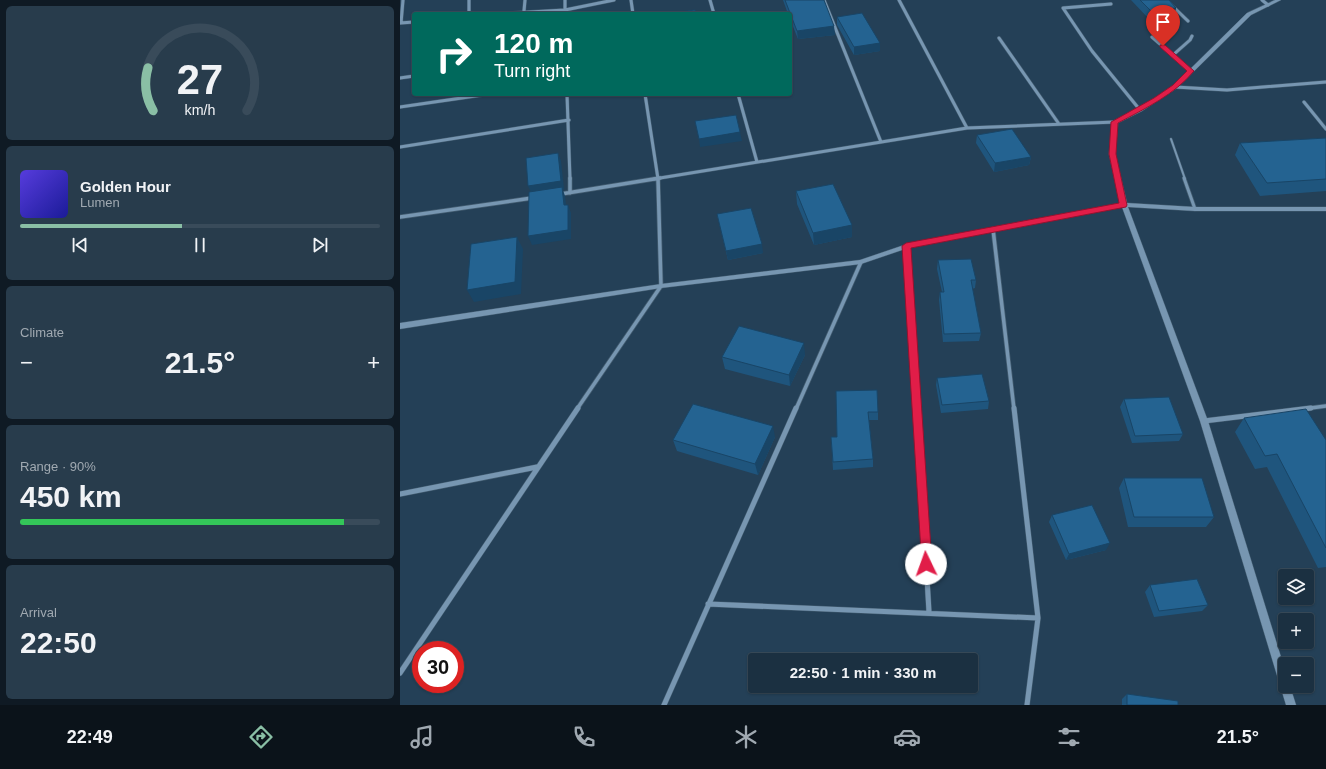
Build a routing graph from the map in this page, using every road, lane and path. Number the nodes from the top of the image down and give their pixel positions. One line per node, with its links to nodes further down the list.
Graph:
1 (403, 0): 23 (street)
2 (469, 0): 17 (street)
3 (525, 0): 16 (street)
4 (565, 0): 15 (street)
5 (614, 0): 15 (street)
6 (631, 0): 19 (street)
7 (710, 0): 20 (street)
8 (824, 0): 46 (street)
9 (899, 0): 43 (street)
10 (1166, 0): 21 (street)
11 (1262, 0): 14 (street)
12 (1279, 0): 14 (street)
13 (1111, 4): 39 (street)
14 (1268, 5): 28 (street)
15 (565, 10): 16 (street)
16 (524, 11): 18 (street)
17 (470, 12)
18 (514, 12)
19 (633, 12)
20 (713, 12)
21 (1188, 21)
22 (412, 22): 23 (street)
23 (400, 23)
24 (1192, 36): 27 (street)
25 (1152, 37): 27 (street)
26 (999, 38): 42 (street)
27 (1173, 55): 28 (street)
28 (1191, 71): 32 (street)
29 (412, 76): 30 (street)
30 (400, 78)
31 (1326, 82): 32 (street)
32 (1175, 87): 39 (street)
33 (475, 96): 38 (street)
34 (567, 96): 40 (street)
35 (645, 96): 49 (street)
36 (739, 96): 48 (street)
37 (1304, 102): 44 (street)
38 (400, 107)
39 (1140, 110): 41 (street)
40 (569, 120): 47 (street); 50 (street)
41 (1115, 122): 42 (street); 53 (street)
42 (1059, 124): 43 (street)
43 (967, 128): 46 (street)
44 (1326, 129)
45 (1171, 139): 54 (lane)
46 (881, 142): 48 (street)
47 (400, 147)
48 (757, 162): 49 (street)
49 (658, 178): 50 (street); 60 (street)
50 (570, 193): 51 (street)
51 (555, 195)
52 (539, 197): 56 (street)
53 (1124, 205): 54 (street); 57 (street); 63 (street)
54 (1195, 209): 55 (street)
55 (1326, 209)
56 (400, 216)
57 (993, 229): 58 (street); 68 (street)
58 (906, 246): 59 (street); 67 (street)
59 (861, 262): 60 (street); 66 (street)
60 (662, 286): 61 (street); 64 (street)
61 (400, 326)
62 (1326, 406): 63 (street)
63 (1204, 421): 69 (street)
64 (537, 467): 65 (street); 70 (street)
65 (400, 494)
66 (708, 604): 67 (street); 72 (street)
67 (929, 612): 68 (street)
68 (1038, 618): 73 (street)
69 (1278, 663)
70 (400, 673)
71 (1287, 693): 74 (street)
72 (664, 705)
73 (1027, 705)
74 (1291, 705)

